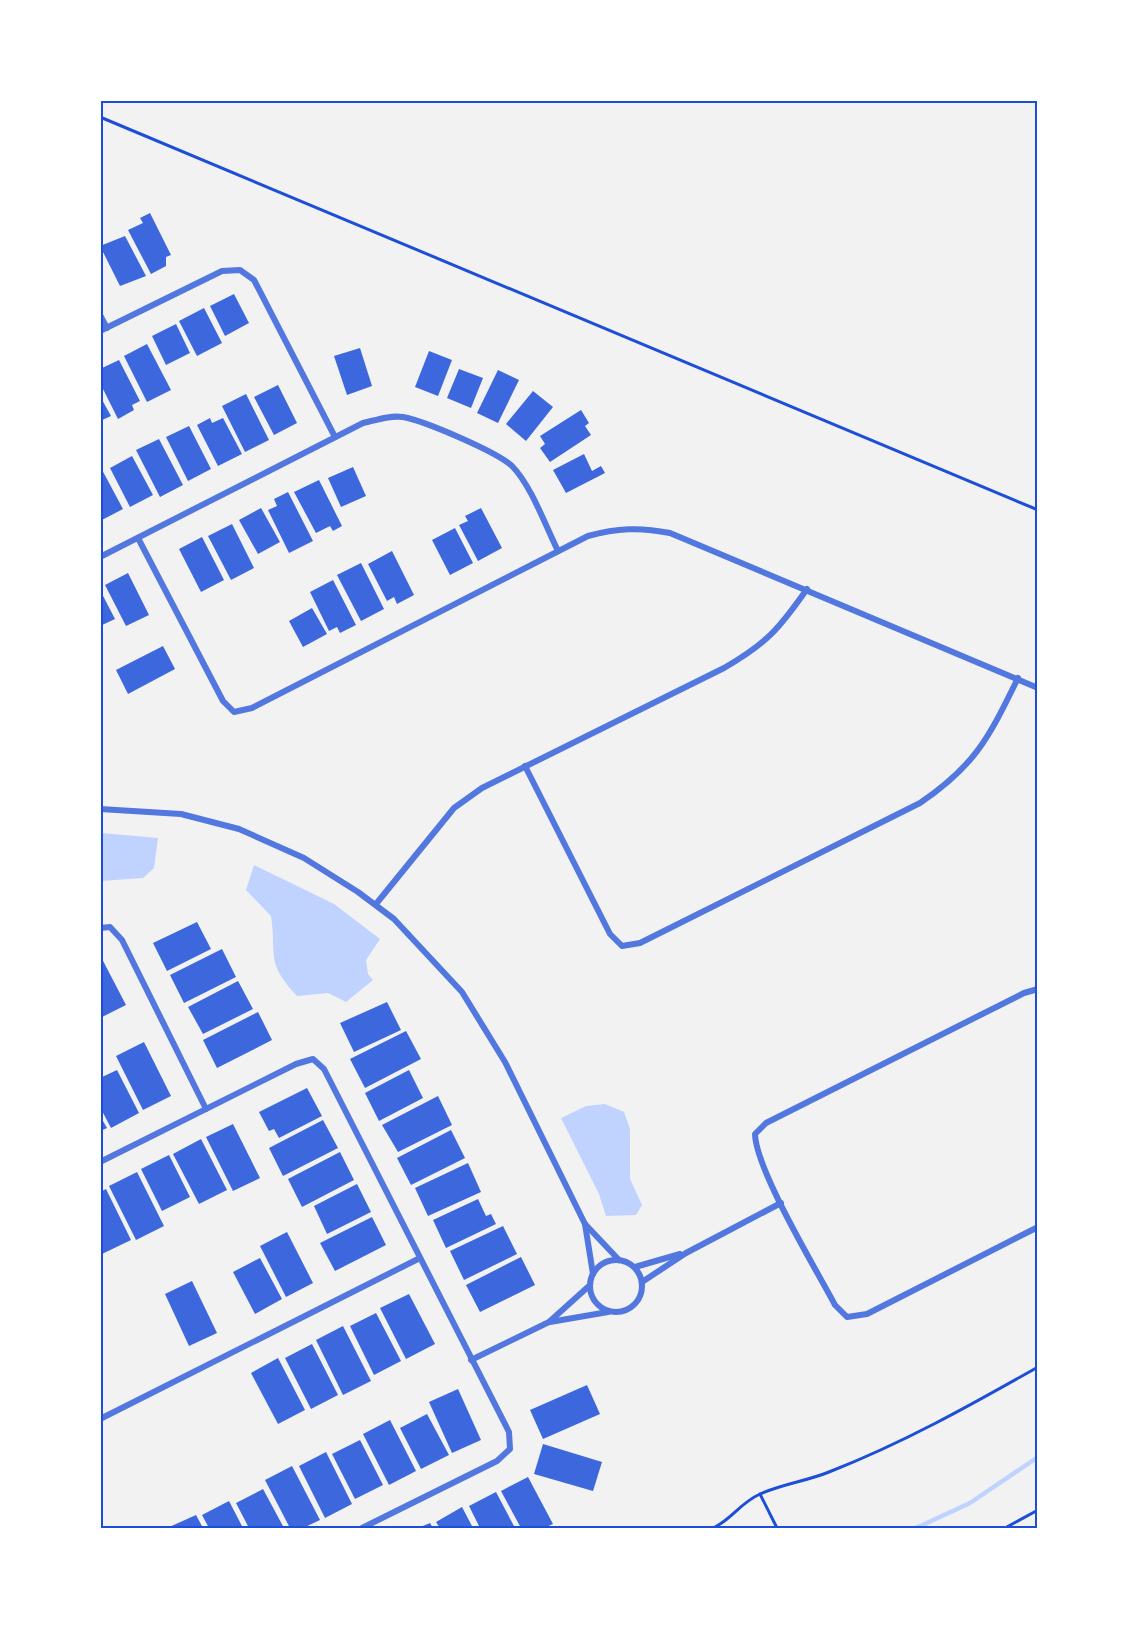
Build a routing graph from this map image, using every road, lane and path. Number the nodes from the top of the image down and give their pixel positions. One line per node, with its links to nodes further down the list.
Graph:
1 (100, 117): 5 (path)
2 (100, 315): 3 (street)
3 (104, 330): 4 (street)
4 (335, 437): 6 (street); 7 (street)
5 (1038, 510)
6 (138, 538): 7 (street); 8 (street)
7 (558, 551): 9 (street)
8 (100, 557)
9 (807, 589): 10 (street); 12 (street)
10 (1018, 678): 11 (street); 12 (street)
11 (1038, 688)
12 (525, 766): 14 (street)
13 (100, 809): 14 (street)
14 (376, 904): 20 (street)
15 (100, 928): 17 (street)
16 (1038, 989): 19 (street)
17 (206, 1109): 18 (street); 23 (street)
18 (100, 1162)
19 (781, 1203): 21 (street); 22 (street)
20 (585, 1224): 24 (street); 26 (street)
21 (1038, 1227)
22 (686, 1253): 25 (street); 27 (street)
23 (420, 1258): 31 (street); 33 (street)
24 (619, 1260): 25 (street); 26 (street)
25 (635, 1267): 27 (street)
26 (593, 1274): 28 (street)
27 (642, 1282): 29 (street)
28 (589, 1286): 29 (street); 30 (street)
29 (609, 1312): 30 (street)
30 (549, 1322): 31 (street)
31 (471, 1360): 36 (street)
32 (1038, 1367): 34 (path)
33 (100, 1419)
34 (760, 1494): 37 (path); 38 (path)
35 (1038, 1510): 39 (path)
36 (362, 1528)
37 (713, 1528)
38 (777, 1528)
39 (1005, 1528)

